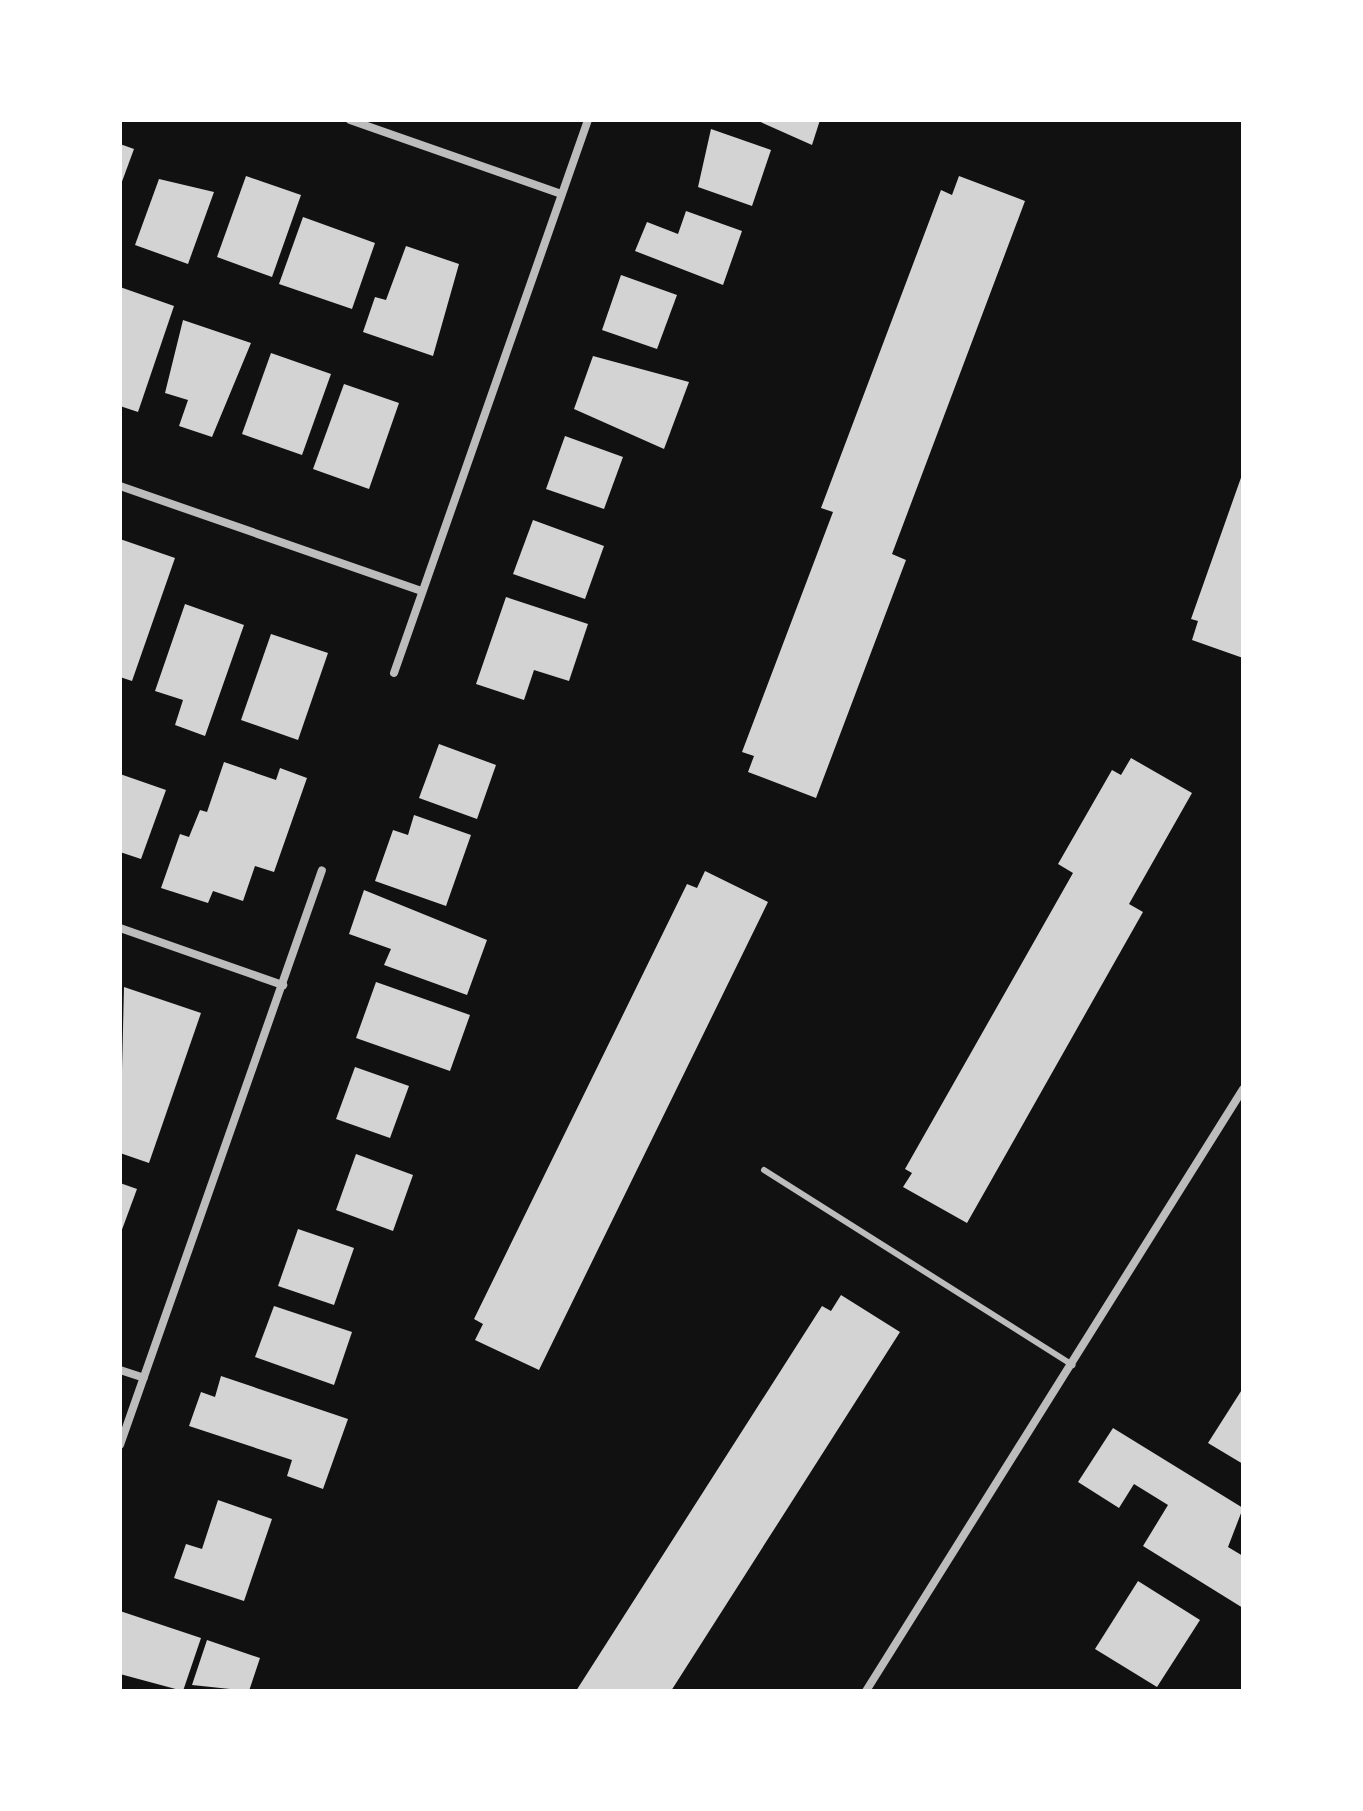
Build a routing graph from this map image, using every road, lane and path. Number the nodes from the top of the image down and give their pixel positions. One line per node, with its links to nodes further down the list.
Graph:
1 (350, 120): 3 (street)
2 (588, 120): 3 (street)
3 (561, 194): 5 (street)
4 (120, 486): 5 (street)
5 (422, 591): 6 (street)
6 (394, 673)
7 (322, 870): 9 (street)
8 (120, 928): 9 (street)
9 (283, 985): 14 (street)
10 (1243, 1089): 12 (street)
11 (764, 1170): 12 (lane)
12 (1072, 1365): 16 (street)
13 (120, 1370): 14 (street)
14 (144, 1378): 15 (street)
15 (120, 1445)
16 (866, 1691)

